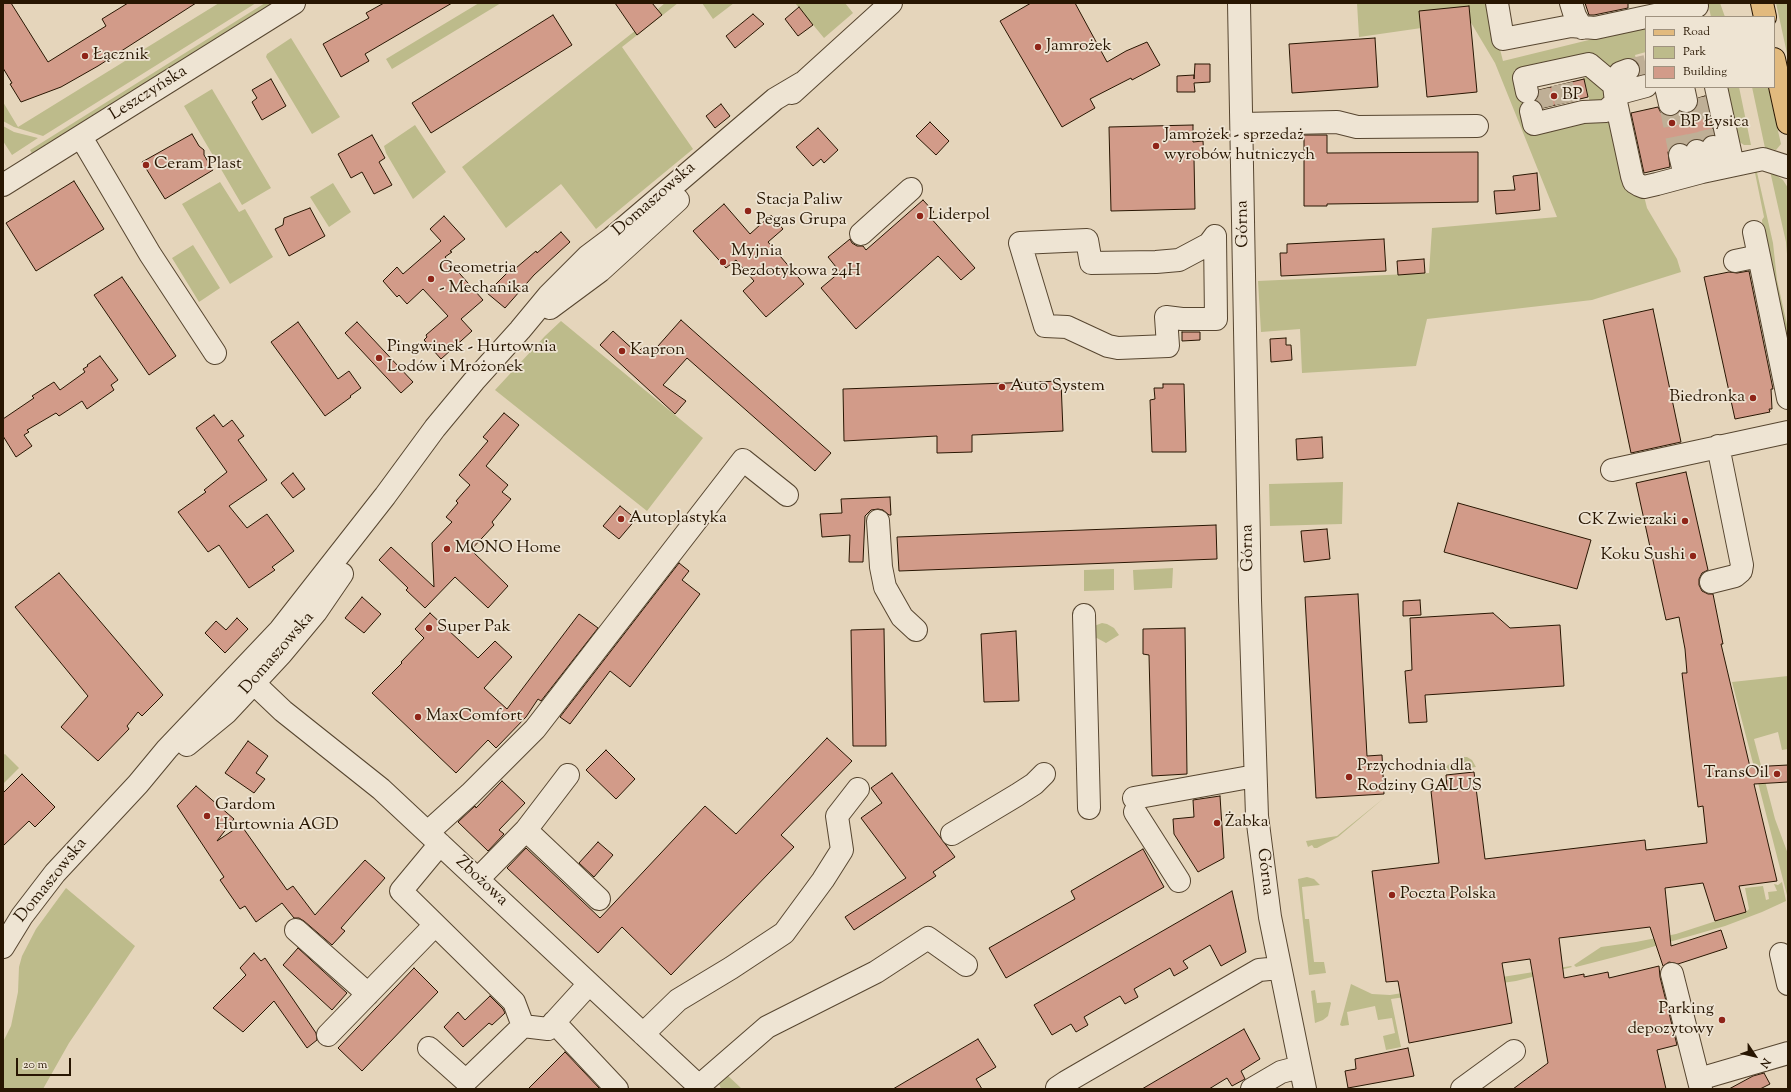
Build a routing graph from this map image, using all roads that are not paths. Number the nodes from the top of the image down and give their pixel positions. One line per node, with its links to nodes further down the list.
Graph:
1 (294, 3): 20 (street, Leszczyńska)
2 (891, 3): 40 (street, Domaszowska)
3 (1239, 3): 18 (street, Górna)
4 (1497, 3): 11 (street)
5 (1571, 3): 11 (street)
6 (1762, 3): 9 (main road)
7 (1697, 9): 8 (street)
8 (1659, 16)
9 (1765, 16)
10 (1645, 19): 11 (street)
11 (1582, 28)
12 (1775, 64): 17 (main road)
13 (1645, 86): 14 (street)
14 (1619, 88): 15 (street); 15 (street); 22 (street)
15 (1571, 91): 15 (street)
16 (1689, 93): 22 (street)
17 (1788, 123)
18 (1242, 124): 19 (street); 43 (street, Górna)
19 (1477, 126)
20 (81, 136): 23 (street, Leszczyńska); 30 (street)
21 (1788, 168): 22 (street)
22 (1710, 170): 22 (street)
23 (4, 183)
24 (911, 189): 26 (street)
25 (1754, 232): 27 (street)
26 (861, 234)
27 (1759, 256): 28 (street); 31 (street)
28 (1735, 261)
29 (1045, 326): 29 (street)
30 (215, 353)
31 (1788, 398)
32 (1788, 432): 33 (street)
33 (1718, 446): 34 (street); 37 (street)
34 (1612, 470)
35 (787, 495): 48 (street)
36 (878, 521): 39 (street)
37 (1711, 582)
38 (1084, 615): 45 (street)
39 (916, 630)
40 (248, 678): 48 (street, Zbożowa); 54 (street, Domaszowska)
41 (568, 774): 46 (street)
42 (1044, 774): 47 (street)
43 (1255, 776): 50 (street); 57 (street, Górna)
44 (858, 789): 64 (street)
45 (1088, 808)
46 (526, 830): 49 (street); 51 (street)
47 (952, 834)
48 (434, 838): 49 (street, Zbożowa); 52 (street)
49 (478, 879): 59 (street, Zbożowa)
50 (1179, 880)
51 (599, 899)
52 (435, 925): 61 (street); 63 (street)
53 (296, 930): 61 (street)
54 (3, 947)
55 (1781, 954): 60 (street)
56 (966, 965): 71 (street)
57 (1279, 968): 69 (street, Górna); 73 (street)
58 (1672, 974): 70 (street)
59 (589, 984): 62 (street); 64 (street, Zbożowa)
60 (1788, 984)
61 (368, 994): 65 (street)
62 (554, 1022): 63 (street); 72 (street)
63 (523, 1026): 66 (street)
64 (643, 1034): 71 (street, Zbożowa)
65 (328, 1035)
66 (429, 1048)
67 (1514, 1051): 76 (street)
68 (1788, 1053): 70 (street)
69 (1300, 1066): 74 (street); 75 (street, Górna)
70 (1700, 1084)
71 (700, 1087)
72 (617, 1089)
73 (1058, 1089)
74 (1252, 1089)
75 (1305, 1089)
76 (1462, 1089)

